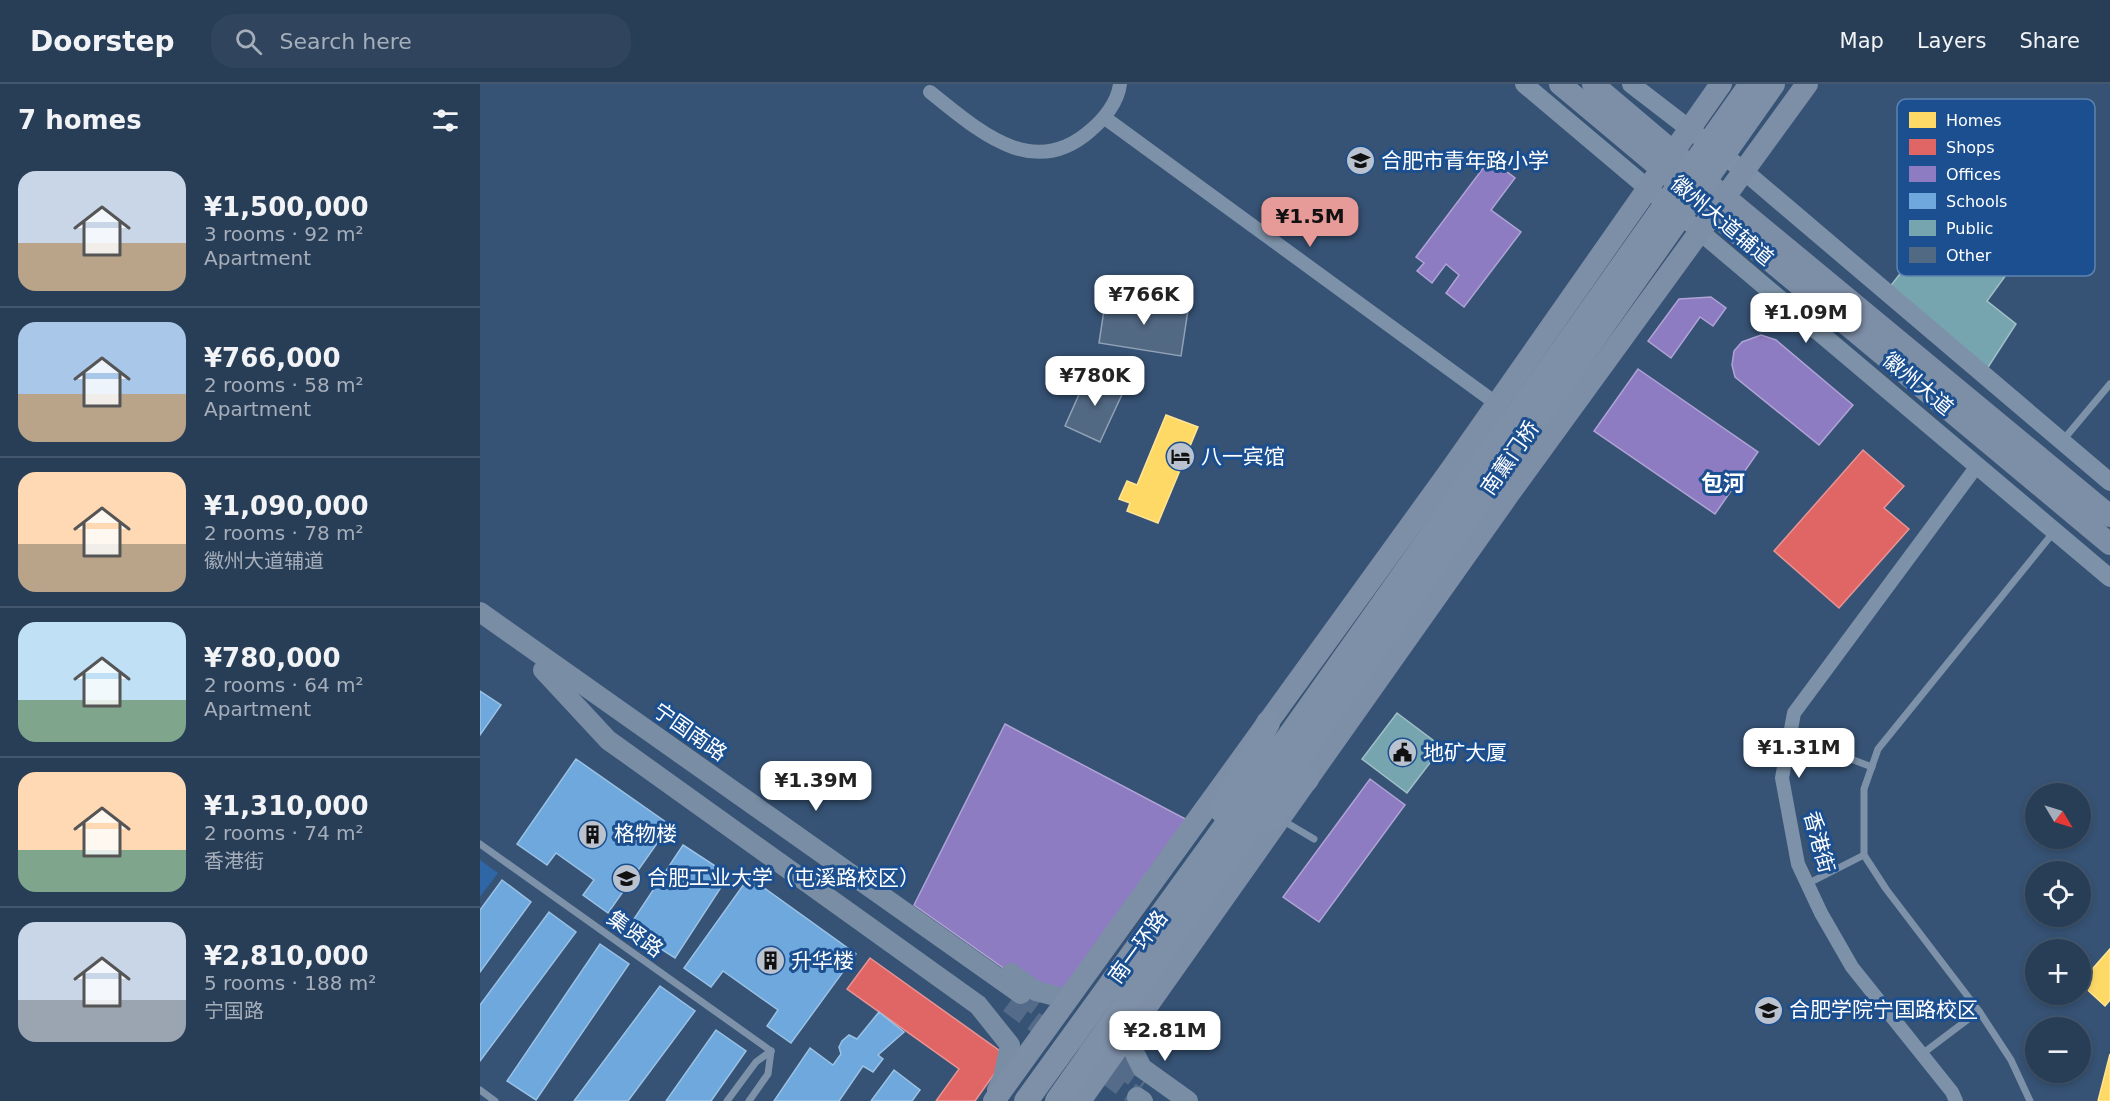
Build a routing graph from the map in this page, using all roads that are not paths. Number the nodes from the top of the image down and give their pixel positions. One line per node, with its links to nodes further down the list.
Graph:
1 (1120, 84): 11 (street)
2 (1524, 84): 15 (street, 徽州大道辅道)
3 (1560, 84): 13 (main road, 徽州大道)
4 (1593, 84): 13 (main road, 徽州大道)
5 (1632, 84): 12 (street)
6 (1721, 84): 12 (main road)
7 (1752, 84): 35 (highway, 南薰门桥)
8 (1773, 84): 35 (highway, 南薰门桥)
9 (1807, 84): 14 (main road)
10 (930, 92): 11 (street)
11 (1104, 118): 19 (street)
12 (1690, 130): 13 (main road); 14 (street)
13 (1667, 161): 15 (main road); 16 (main road, 徽州大道)
14 (1744, 171): 16 (main road); 20 (street)
15 (1648, 188): 17 (street, 徽州大道辅道); 19 (main road)
16 (1719, 205): 17 (main road); 23 (main road, 徽州大道); 25 (main road, 徽州大道)
17 (1699, 231): 21 (street, 徽州大道辅道); 33 (main road)
18 (2110, 384): 20 (lane)
19 (1497, 404): 30 (main road)
20 (2062, 441): 22 (street)
21 (1977, 466): 24 (street, 徽州大道辅道); 31 (street, 香港街)
22 (2110, 482)
23 (2110, 516)
24 (2055, 531): 26 (street, 徽州大道辅道); 32 (lane)
25 (2110, 544)
26 (2110, 578)
27 (480, 612): 29 (main road, 宁国南路)
28 (480, 626): 29 (main road, 宁国南路)
29 (545, 666): 42 (main road, 宁国南路); 43 (main road); 53 (main road)
30 (1268, 723): 41 (highway); 43 (main road)
31 (1790, 736): 32 (lane); 40 (street, 香港街)
32 (1872, 767): 38 (lane)
33 (1307, 779): 34 (main road); 39 (highway)
34 (1280, 819): 36 (lane); 45 (main road)
35 (1237, 827): 39 (highway, 南一环路); 41 (highway, 南一环路)
36 (1314, 839)
37 (480, 844): 46 (lane, 集贤路)
38 (1864, 855): 40 (lane); 44 (lane)
39 (1209, 884): 55 (highway, 南一环路)
40 (1807, 884): 47 (street, 香港街)
41 (1183, 886): 54 (highway, 南一环路)
42 (1015, 999)
43 (1067, 999): 53 (main road)
44 (1978, 1011): 47 (lane); 60 (lane)
45 (1126, 1036): 56 (main road); 58 (main road)
46 (771, 1052): 51 (lane); 52 (lane)
47 (1922, 1054): 59 (street, 香港街)
48 (480, 1090): 50 (lane)
49 (1141, 1094): 57 (main road)
50 (495, 1101)
51 (727, 1101)
52 (749, 1101)
53 (993, 1101)
54 (1026, 1101)
55 (1057, 1101)
56 (1080, 1101)
57 (1168, 1101)
58 (1188, 1101)
59 (1956, 1101)
60 (2030, 1101)

